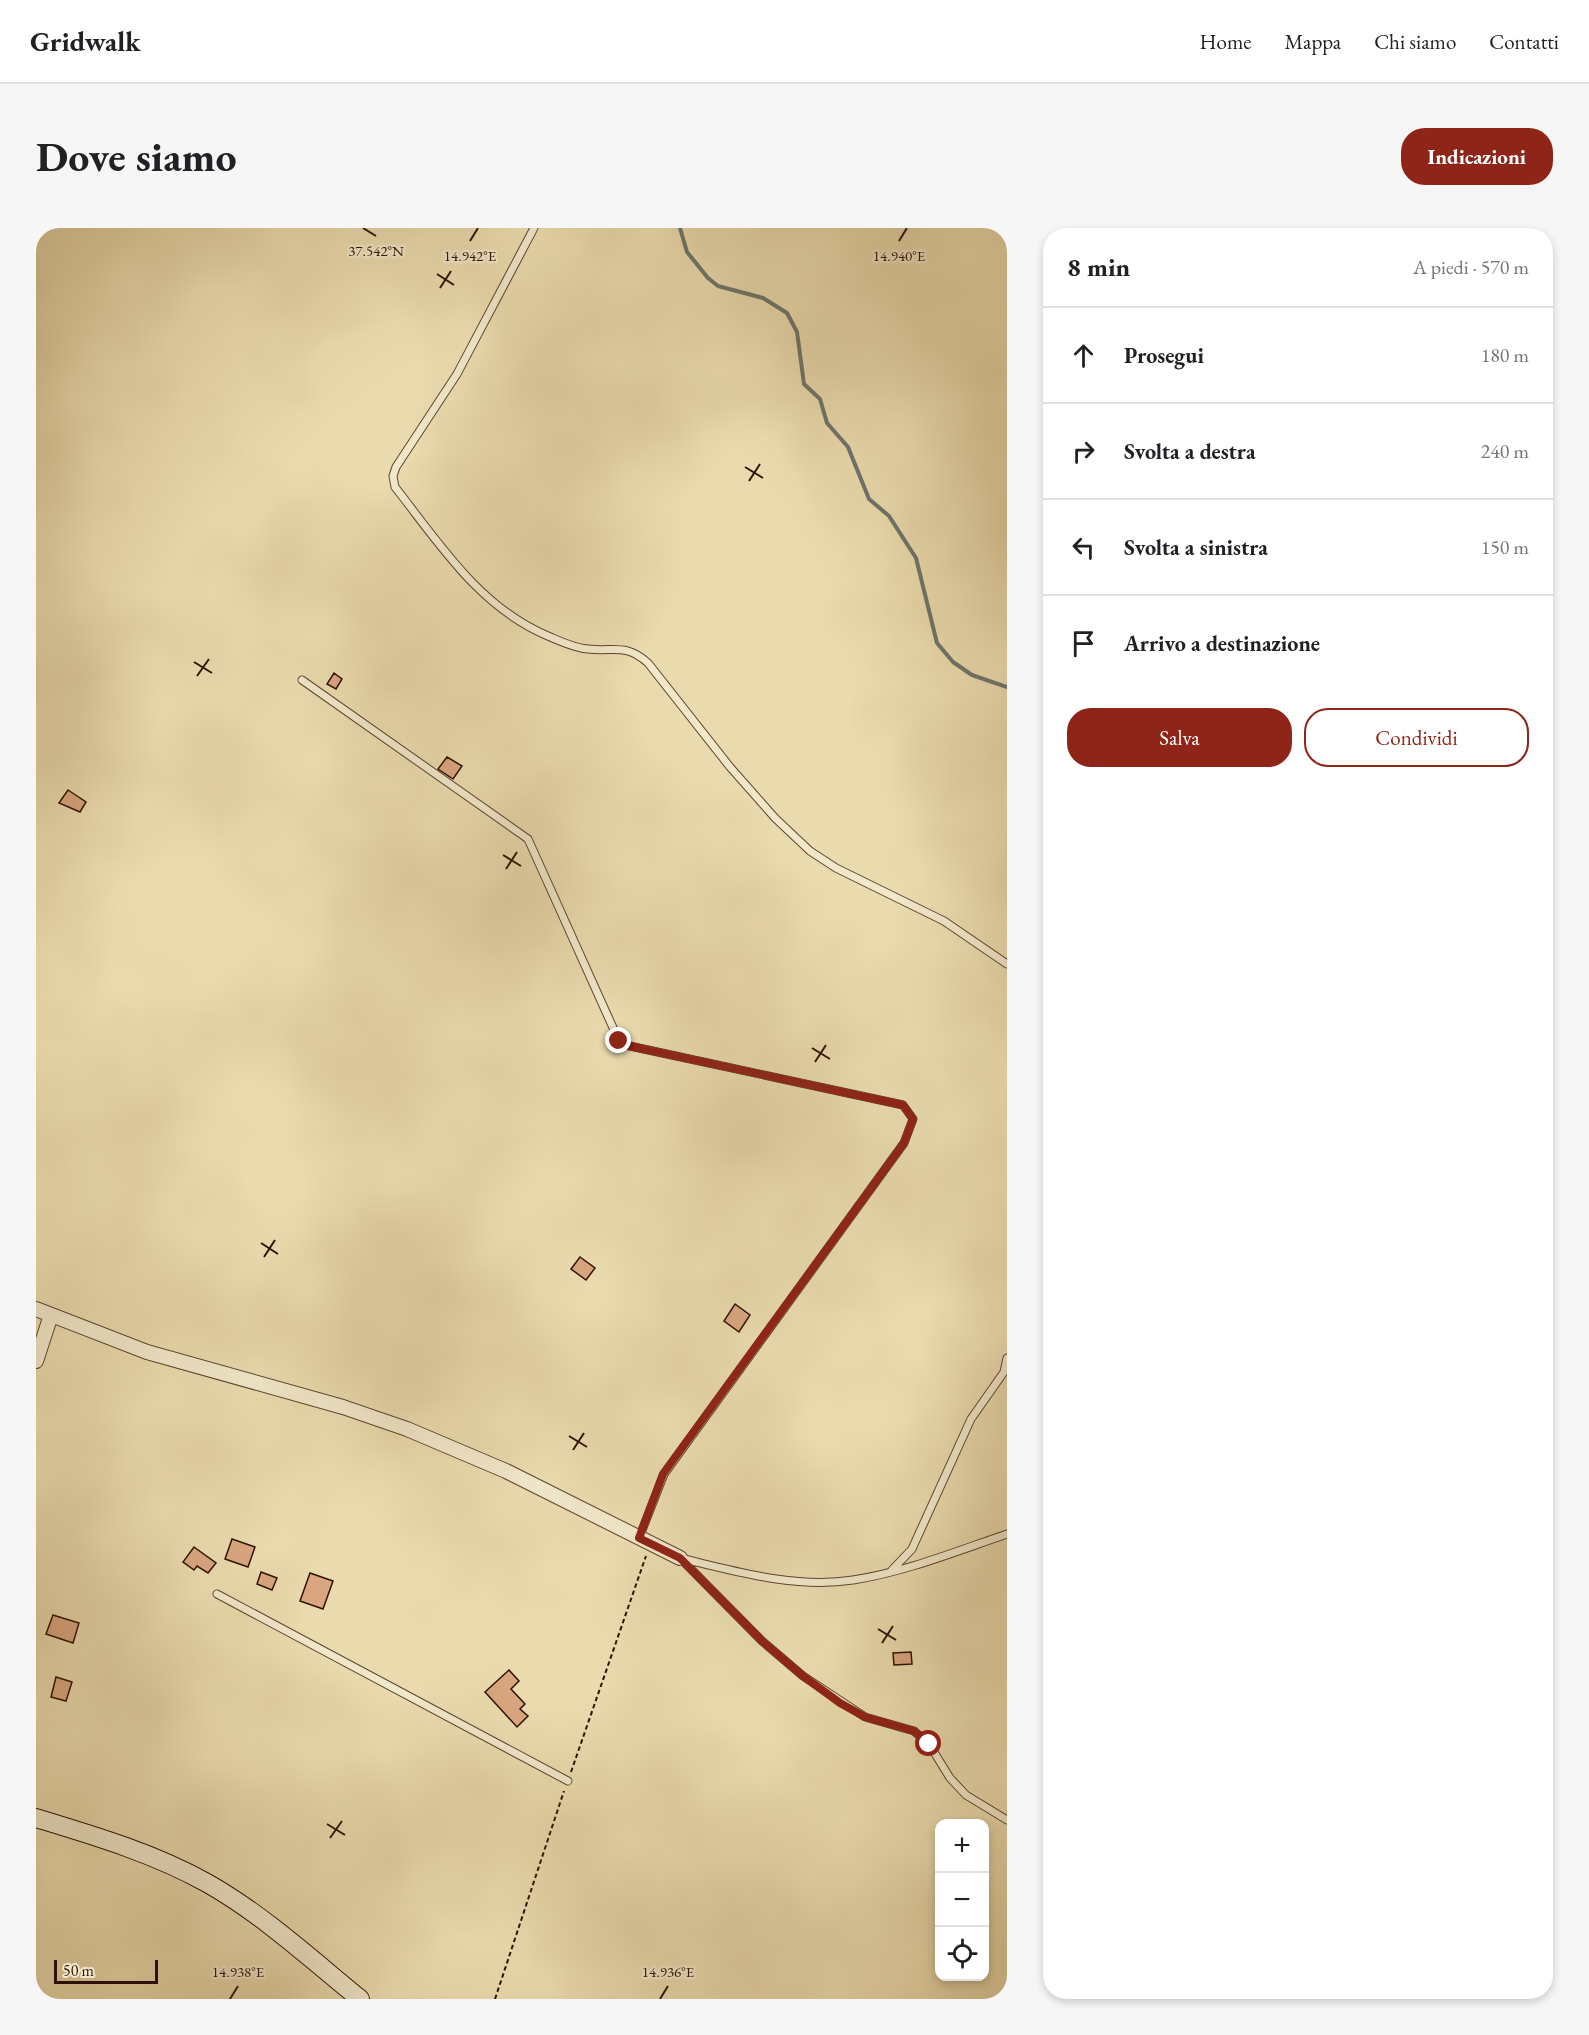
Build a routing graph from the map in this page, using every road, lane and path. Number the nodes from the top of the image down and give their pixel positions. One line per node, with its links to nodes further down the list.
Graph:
1 (534, 228): 3 (lane)
2 (302, 680): 9 (lane)
3 (1007, 964)
4 (36, 1309): 5 (street)
5 (51, 1315): 7 (street); 9 (street)
6 (1007, 1358): 11 (lane)
7 (36, 1361)
8 (1007, 1534): 11 (lane)
9 (639, 1538): 10 (street)
10 (680, 1558): 11 (lane); 15 (lane)
11 (890, 1572)
12 (217, 1594): 13 (lane)
13 (568, 1781)
14 (37, 1815): 16 (main road)
15 (1007, 1820)
16 (360, 1999)

